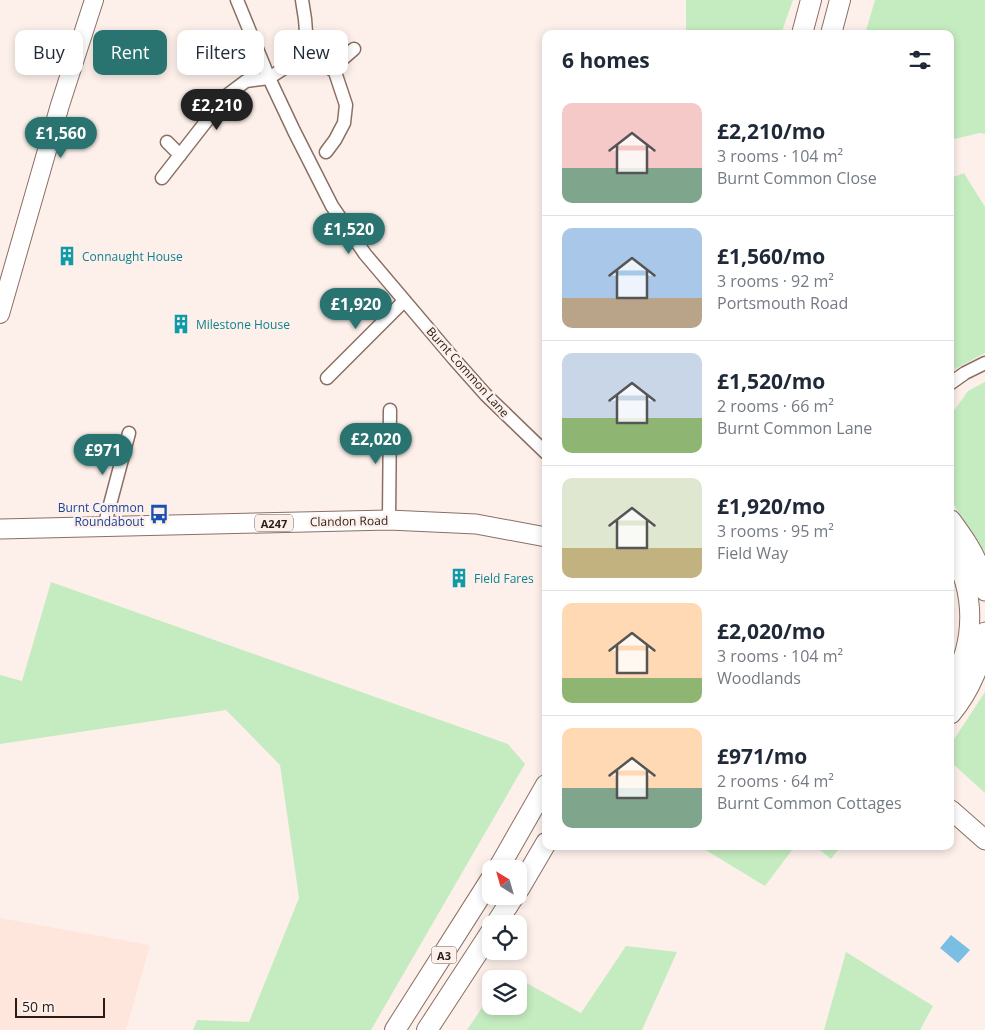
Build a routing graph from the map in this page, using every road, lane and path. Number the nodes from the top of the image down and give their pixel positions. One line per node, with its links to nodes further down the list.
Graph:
1 (94, 0): 19 (main road)
2 (237, 0): 13 (street, Burnt Common Lane)
3 (302, 0): 6 (street)
4 (811, 0): 7 (highway)
5 (840, 0): 8 (highway)
6 (306, 30)
7 (803, 30)
8 (832, 30)
9 (354, 49): 10 (street)
10 (348, 54)
11 (274, 75): 13 (street)
12 (336, 75): 15 (street)
13 (269, 78): 16 (street); 18 (street, Burnt Common Lane)
14 (167, 142): 16 (street)
15 (326, 152)
16 (180, 155): 17 (street)
17 (162, 178)
18 (404, 301): 21 (street); 25 (street, Burnt Common Lane)
19 (0, 314)
20 (985, 363): 22 (street)
21 (327, 378)
22 (954, 381)
23 (390, 410): 26 (street)
24 (129, 433): 28 (street)
25 (542, 449)
26 (389, 520): 28 (main road, Clandon Road / A247); 30 (main road, Clandon Road / A247)
27 (954, 524): 32 (main road)
28 (104, 527): 29 (main road, Clandon Road / A247)
29 (0, 529)
30 (542, 536)
31 (954, 555): 34 (main road)
32 (985, 591)
33 (985, 632): 35 (main road)
34 (954, 679)
35 (954, 711)
36 (542, 793): 40 (highway)
37 (954, 813): 38 (main road)
38 (985, 840)
39 (542, 850): 41 (highway)
40 (503, 860)
41 (528, 874)
42 (482, 893): 44 (highway, A3)
43 (482, 946): 45 (highway, A3)
44 (396, 1030)
45 (428, 1030)

